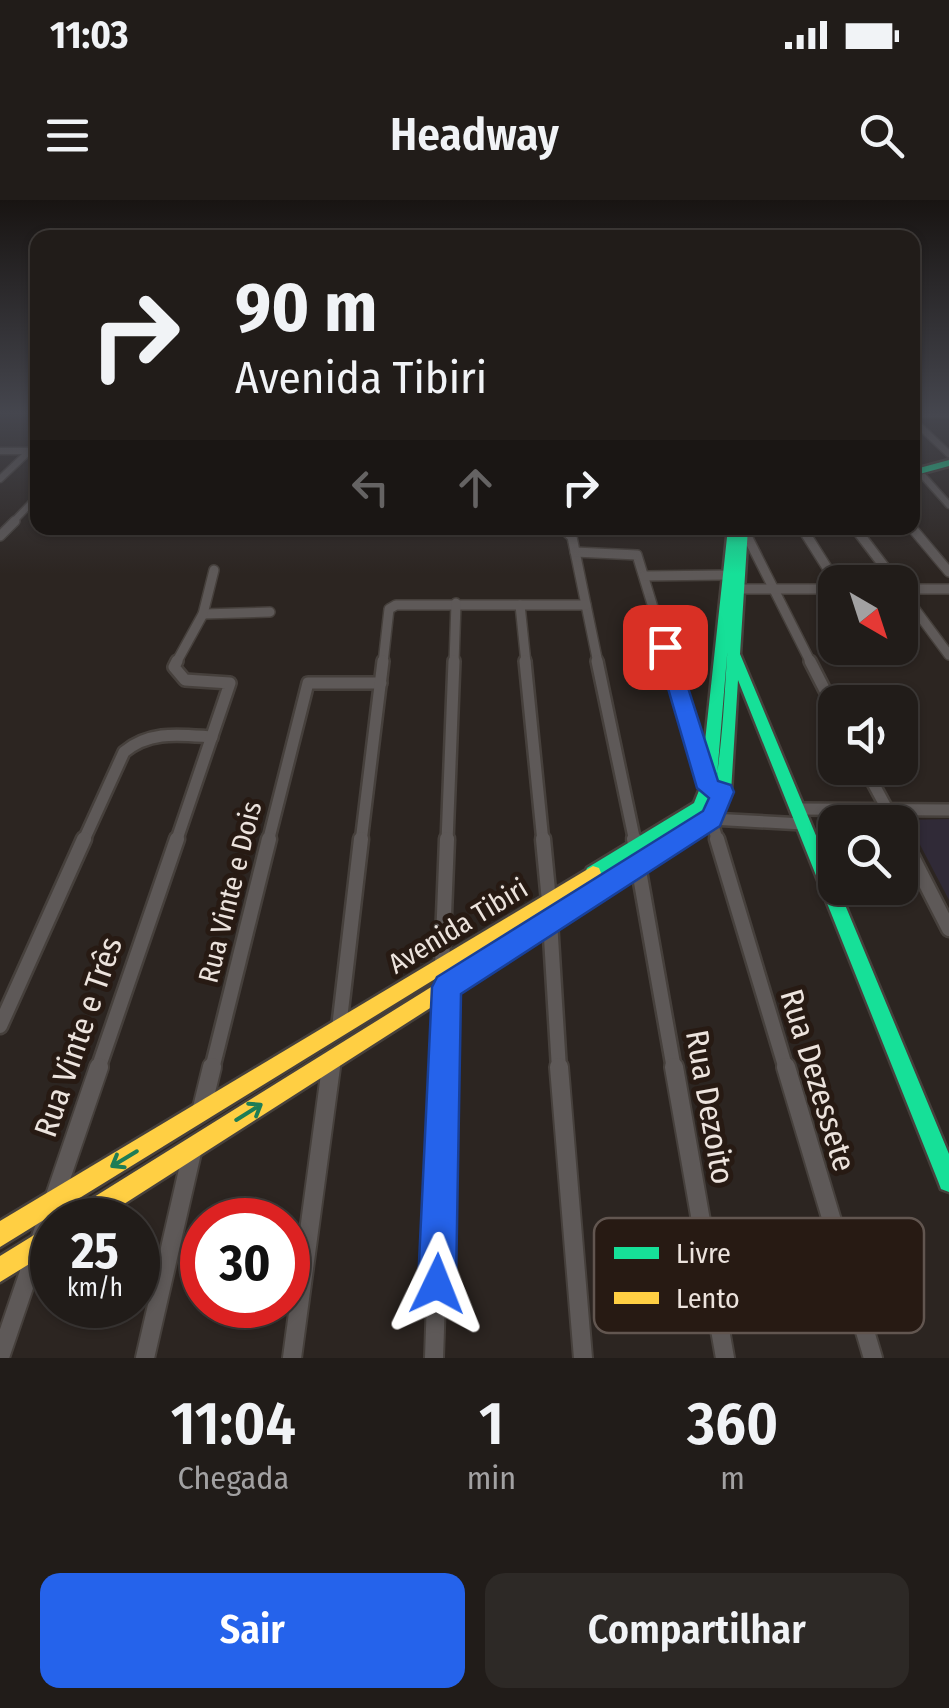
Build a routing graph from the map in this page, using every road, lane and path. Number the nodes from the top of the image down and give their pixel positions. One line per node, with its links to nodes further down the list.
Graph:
1 (949, 467): 2 (main road)
2 (920, 473)
3 (920, 478): 5 (street)
4 (30, 504): 13 (street)
5 (949, 505)
6 (570, 535): 14 (street, Rua Dezoito)
7 (733, 535): 20 (main road)
8 (742, 535): 20 (main road)
9 (746, 535): 22 (street)
10 (806, 535): 15 (street)
11 (861, 535): 16 (street)
12 (918, 535): 18 (street)
13 (0, 536)
14 (576, 552): 19 (street); 26 (street, Rua Dezoito)
15 (824, 565)
16 (883, 565)
17 (214, 570): 30 (street)
18 (949, 572)
19 (644, 576): 20 (street); 36 (street)
20 (731, 585): 22 (street); 31 (main road); 36 (main road)
21 (818, 587): 22 (street)
22 (773, 589): 34 (street)
23 (918, 589): 24 (street)
24 (949, 589)
25 (456, 603): 27 (street); 33 (street); 49 (street)
26 (586, 604): 27 (street); 42 (street, Rua Dezoito)
27 (520, 605): 44 (street)
28 (270, 612): 30 (street)
29 (918, 613): 32 (street)
30 (203, 614): 35 (street, Rua Vinte e Três)
31 (733, 652): 36 (main road); 39 (main road)
32 (949, 655)
33 (380, 684): 52 (street); 54 (street, Rua Vinte e Dois)
34 (822, 685)
35 (212, 736): 51 (street); 57 (street, Rua Vinte e Três)
36 (716, 790): 41 (main road); 42 (main road, Avenida Tibiri)
37 (949, 810): 38 (street)
38 (918, 813)
39 (800, 816): 40 (street); 41 (street); 56 (main road)
40 (818, 816)
41 (712, 818): 42 (main road, Avenida Tibiri); 62 (street, Rua Dezessete)
42 (637, 857): 44 (main road, Avenida Tibiri); 45 (main road, Avenida Tibiri); 61 (street, Rua Dezoito)
43 (918, 869): 46 (street)
44 (549, 901): 47 (main road, Avenida Tibiri)
45 (550, 921): 48 (main road, Avenida Tibiri); 73 (street)
46 (949, 929)
47 (480, 942): 48 (main road); 49 (main road, Avenida Tibiri)
48 (488, 961): 50 (main road, Avenida Tibiri)
49 (442, 965): 52 (main road, Avenida Tibiri)
50 (447, 987): 53 (main road, Avenida Tibiri); 72 (street)
51 (0, 1026)
52 (339, 1028): 54 (main road, Avenida Tibiri)
53 (332, 1060): 55 (main road, Avenida Tibiri, one-way to 53); 71 (street)
54 (202, 1112): 58 (main road, Avenida Tibiri, one-way to 58)
55 (193, 1147): 59 (main road, Avenida Tibiri); 70 (street)
56 (949, 1180)
57 (54, 1198)
58 (58, 1198)
59 (113, 1198)
60 (30, 1216): 63 (main road, Avenida Tibiri)
61 (700, 1218)
62 (831, 1218)
63 (0, 1235)
64 (30, 1250): 65 (main road)
65 (0, 1270)
66 (30, 1281): 69 (street, Rua Vinte e Três)
67 (721, 1333): 74 (street, Rua Dezoito)
68 (865, 1333): 75 (street, Rua Dezessete)
69 (0, 1357)
70 (146, 1358)
71 (292, 1358)
72 (434, 1358)
73 (583, 1358)
74 (725, 1358)
75 (872, 1358)

